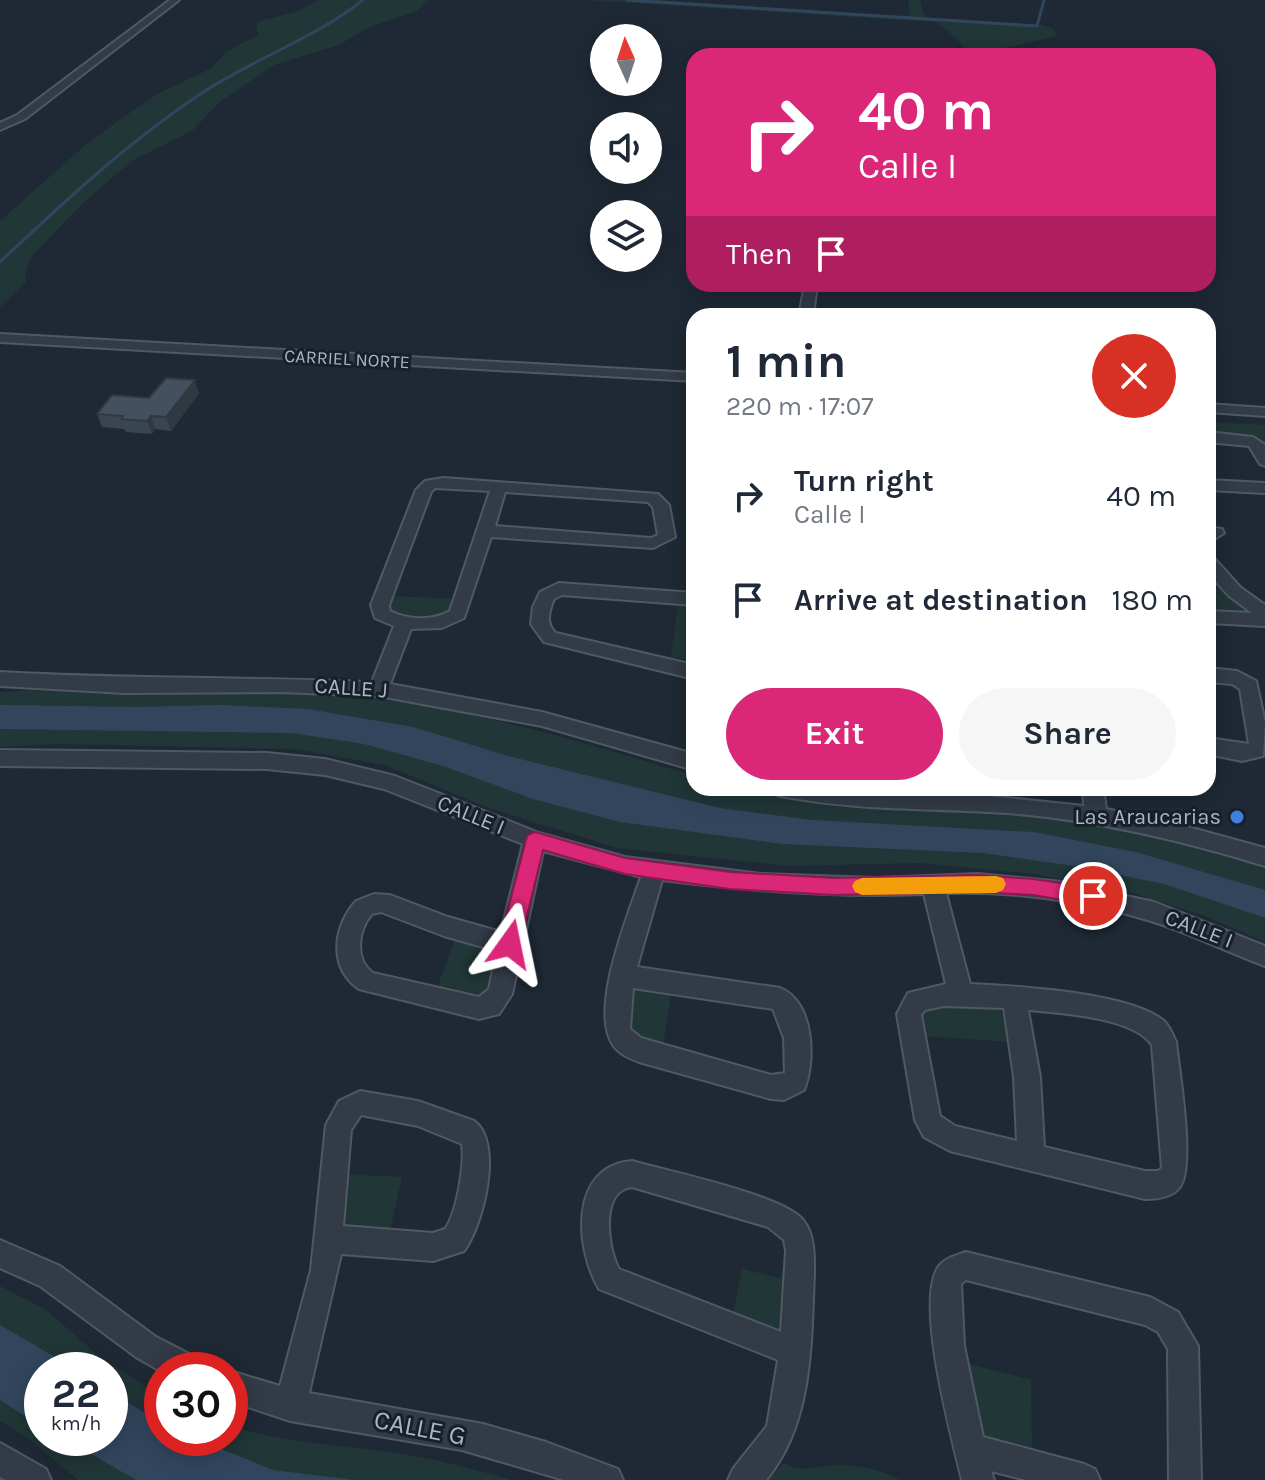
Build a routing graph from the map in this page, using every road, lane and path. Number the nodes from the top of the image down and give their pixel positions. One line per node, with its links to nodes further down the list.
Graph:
1 (175, 0): 2 (street)
2 (0, 127)
3 (0, 338): 4 (street, CARRIEL NORTE)
4 (686, 377)
5 (1216, 409): 6 (street)
6 (1265, 412)
7 (1216, 438): 8 (street)
8 (1265, 461)
9 (1216, 485): 11 (street)
10 (499, 487): 12 (street); 12 (street); 18 (street)
11 (1265, 488)
12 (486, 531): 18 (street)
13 (1216, 571): 15 (street)
14 (686, 598): 19 (street)
15 (1265, 614)
16 (1216, 617): 17 (street)
17 (1265, 620)
18 (405, 621): 23 (street)
19 (686, 670)
20 (1216, 676): 22 (street)
21 (0, 679): 23 (street, CALLE J)
22 (1256, 682): 24 (street)
23 (379, 689): 26 (street, CALLE J)
24 (1216, 748)
25 (0, 758): 30 (street, CALLE I)
26 (686, 759)
27 (877, 796): 29 (street)
28 (1094, 796): 29 (street)
29 (1096, 816): 31 (street)
30 (535, 840): 32 (street, CALLE I); 34 (street)
31 (1265, 857)
32 (654, 871): 33 (street, CALLE I); 36 (street)
33 (932, 884): 35 (street, CALLE I); 37 (street)
34 (510, 944): 34 (street)
35 (1265, 956)
36 (624, 976): 36 (street)
37 (961, 994): 38 (street); 39 (street)
38 (1014, 997): 39 (street); 39 (street)
39 (1031, 1157)
40 (331, 1239): 40 (street); 45 (street)
41 (0, 1254): 43 (street)
42 (793, 1351): 42 (street); 50 (street)
43 (155, 1352)
44 (248, 1392): 45 (street, CALLE G)
45 (290, 1406): 49 (street, CALLE G)
46 (970, 1449): 51 (street); 52 (street); 53 (street)
47 (0, 1459): 48 (street)
48 (35, 1480)
49 (607, 1480)
50 (744, 1480)
51 (978, 1480)
52 (1084, 1480)
53 (1185, 1480)

